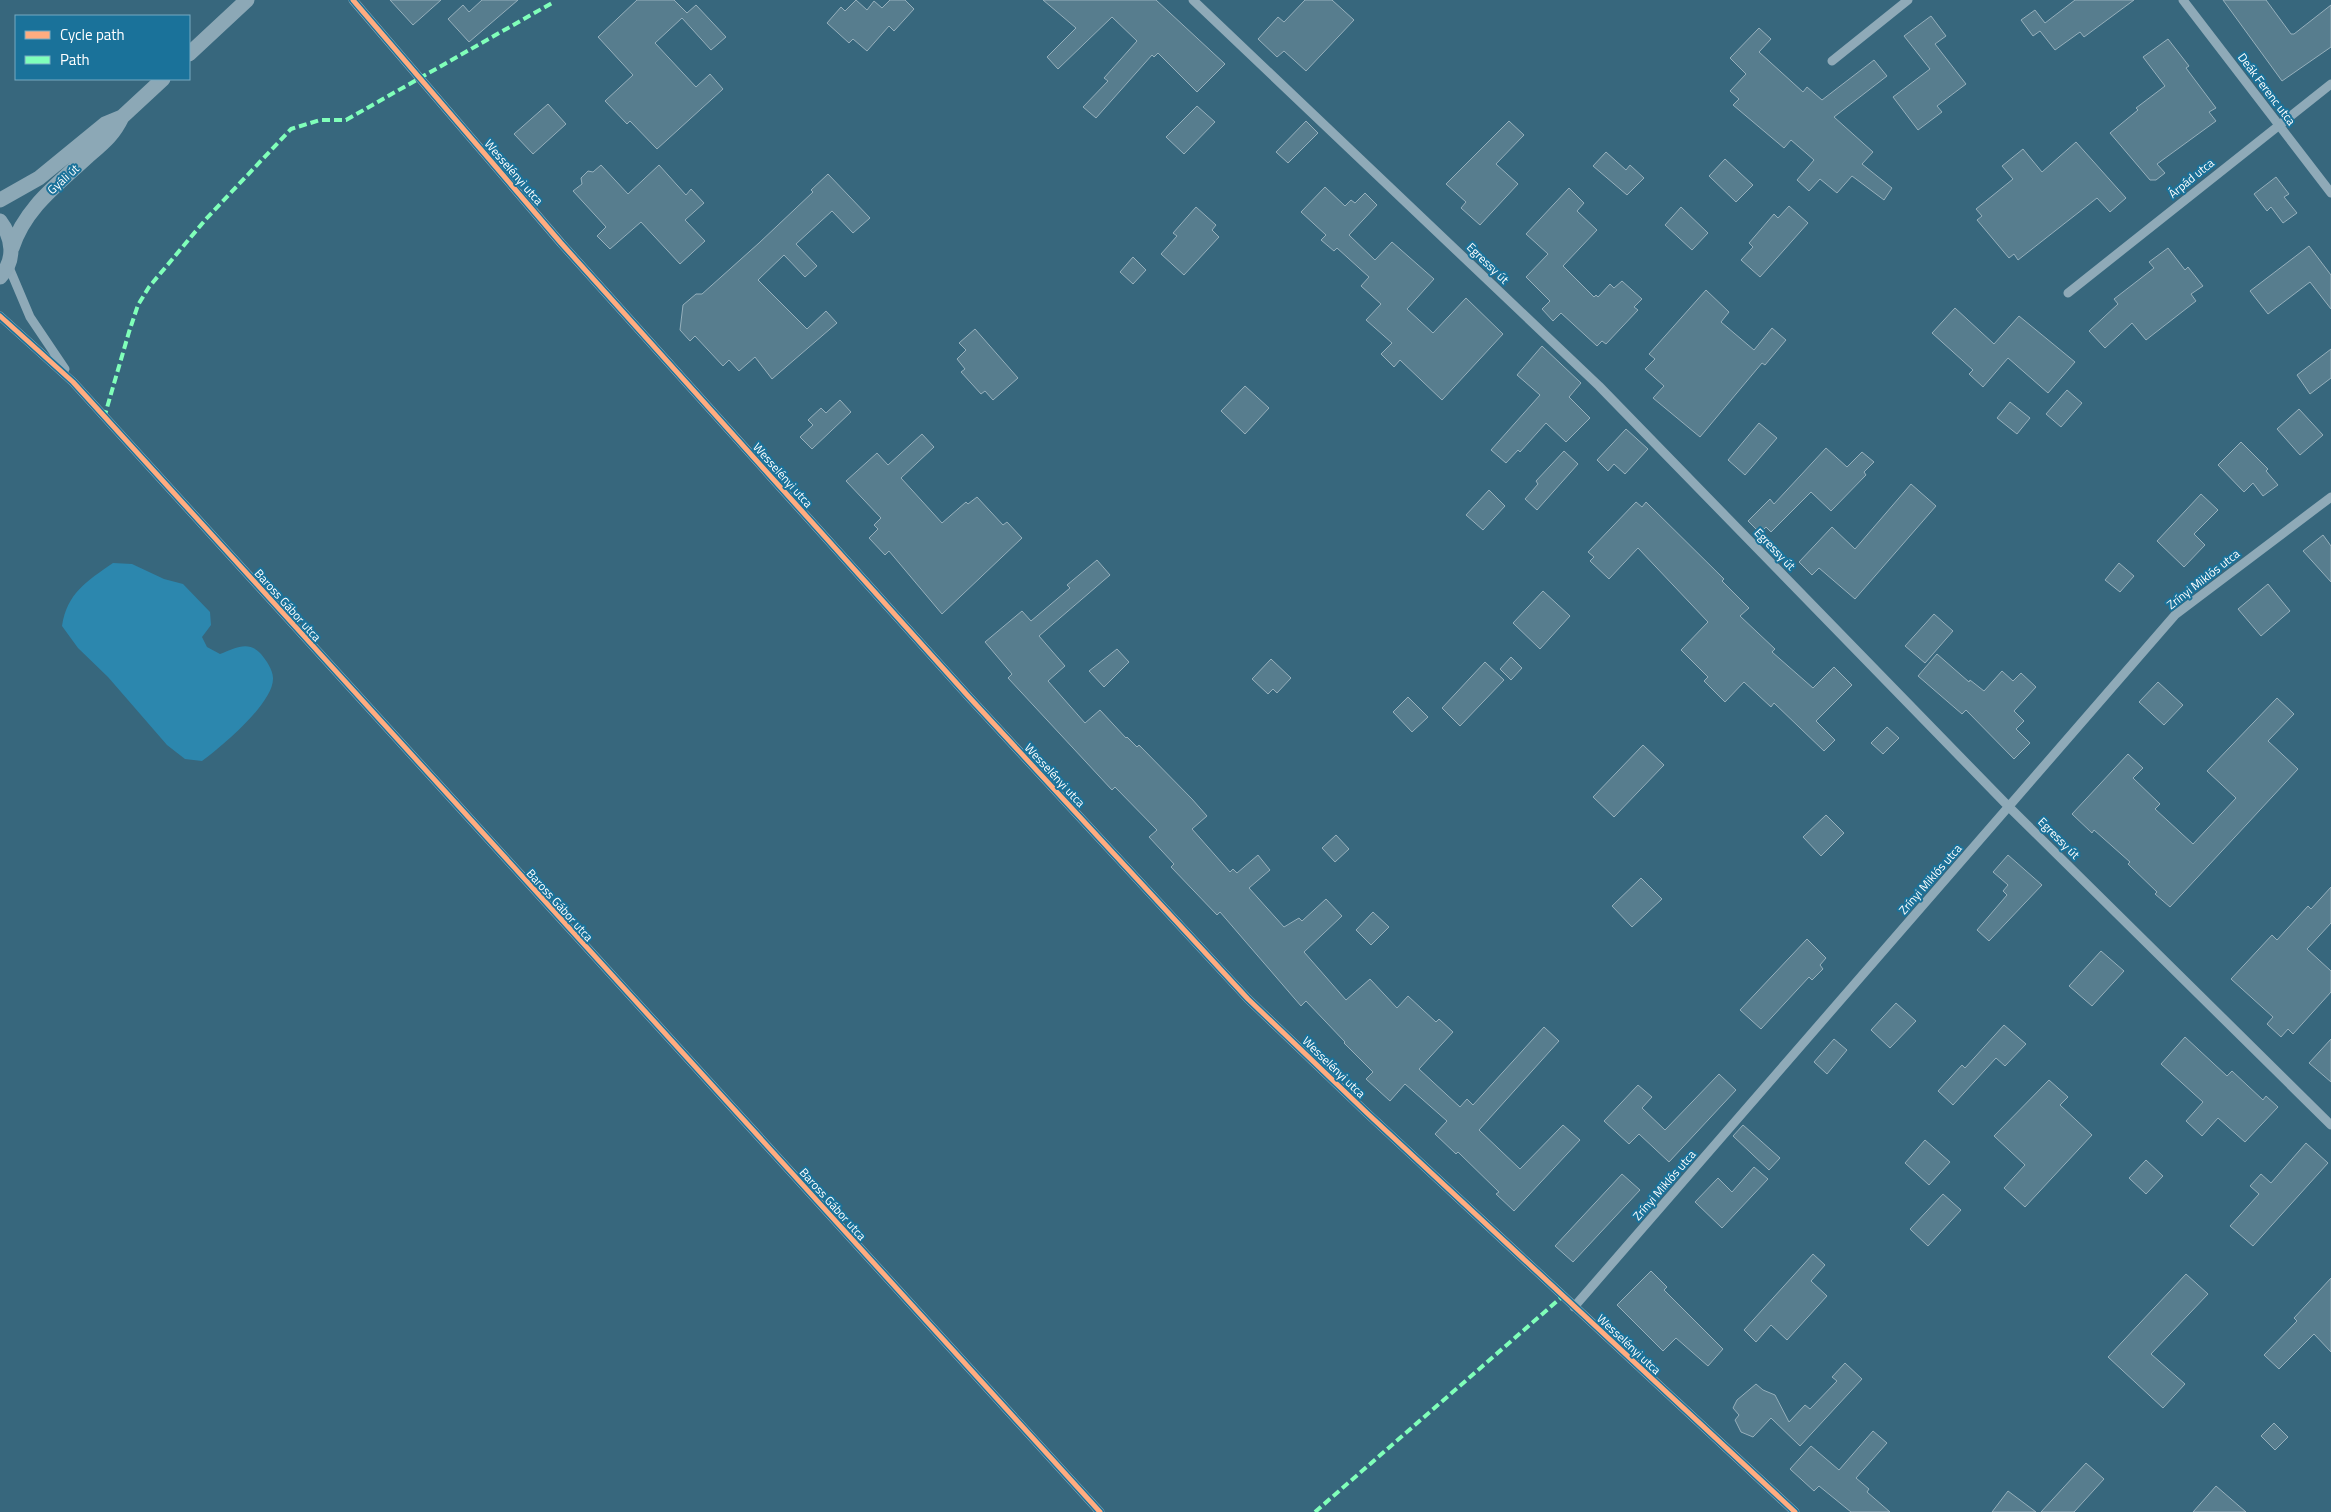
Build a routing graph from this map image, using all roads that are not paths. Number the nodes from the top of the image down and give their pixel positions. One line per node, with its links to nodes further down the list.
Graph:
1 (247, 0): 6 (main road)
2 (353, 0): 23 (street, Wesselényi utca)
3 (1193, 0): 21 (street, Egressy út)
4 (1908, 0): 7 (street)
5 (2183, 0): 11 (street, Deák Ferenc utca)
6 (190, 53)
7 (1832, 61)
8 (162, 80): 10 (main road, Gyáli út)
9 (2331, 84): 11 (street, Árpád utca)
10 (122, 117): 13 (main road, Gyáli út); 15 (main road, Gyáli út)
11 (2278, 124): 12 (street, Deák Ferenc utca); 17 (street, Árpád utca)
12 (2331, 194)
13 (0, 200)
14 (0, 221): 15 (main road)
15 (12, 248): 16 (main road, Gyáli út)
16 (4, 271): 19 (street, Baross Gábor utca)
17 (2068, 293)
18 (0, 316): 19 (street, Baross Gábor utca)
19 (73, 382): 24 (street, Baross Gábor utca)
20 (2331, 497): 21 (street, Zrínyi Miklós utca)
21 (2009, 806): 22 (street, Egressy út); 23 (street, Zrínyi Miklós utca)
22 (2331, 1124)
23 (1574, 1307): 25 (street, Wesselényi utca)
24 (1100, 1512)
25 (1795, 1512)

